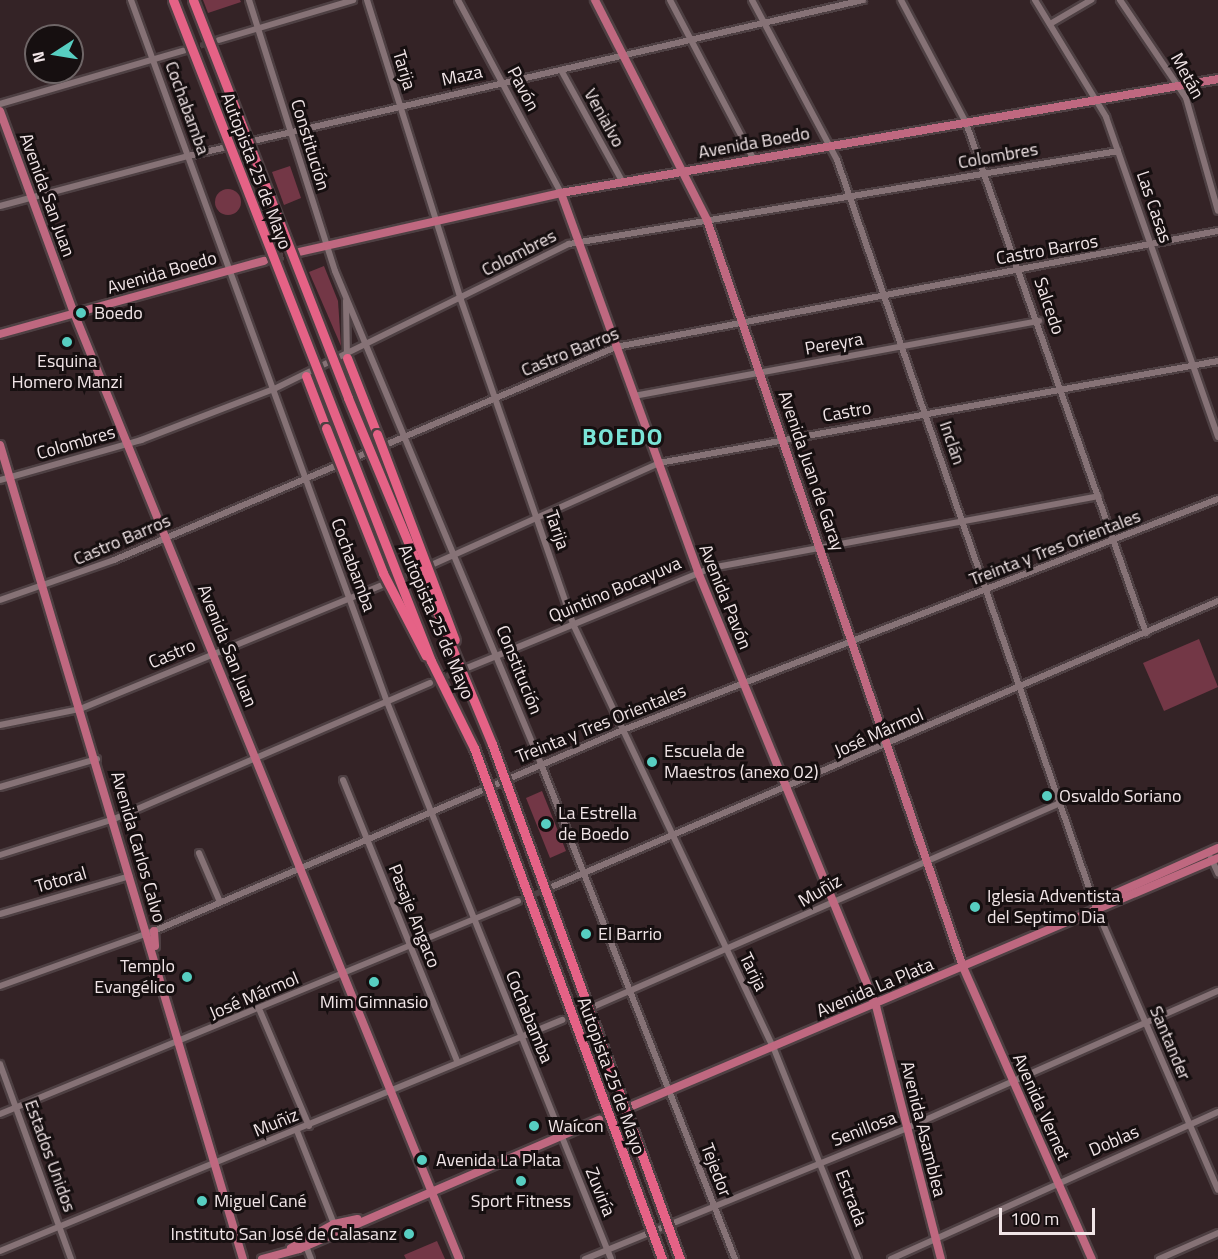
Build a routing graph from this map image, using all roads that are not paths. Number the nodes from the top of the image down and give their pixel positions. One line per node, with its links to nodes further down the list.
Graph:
1 (131, 0): 23 (street, Cochabamba)
2 (173, 0): 106 (highway, Autopista 25 de Mayo, bridge)
3 (193, 0): 113 (highway, Autopista 25 de Mayo, bridge)
4 (249, 0): 18 (street, Constitución)
5 (353, 0): 18 (street)
6 (367, 0): 30 (street, Tarija)
7 (458, 0): 26 (street, Pavón)
8 (595, 0): 22 (main road, Avenida Juan de Garay)
9 (670, 0): 19 (street)
10 (752, 0): 16 (street, Inclán)
11 (863, 0): 16 (street, Maza)
12 (901, 0): 32 (street, Salcedo)
13 (1035, 0): 17 (street, Las Casas)
14 (1090, 0): 17 (street)
15 (1120, 0): 27 (street, Metán)
16 (764, 22): 19 (street, Maza); 34 (street, Inclán)
17 (1050, 24): 28 (street, Las Casas)
18 (259, 28): 20 (street); 33 (street, Constitución)
19 (690, 39): 22 (street, Maza); 37 (street)
20 (219, 40)
21 (183, 51): 23 (street)
22 (624, 55): 24 (street, Maza); 38 (main road, Avenida Juan de Garay)
23 (153, 60): 29 (street); 36 (street, Cochabamba)
24 (561, 70): 26 (street, Maza); 40 (street, Venialvo)
25 (1218, 79): 27 (main road, Avenida Boedo)
26 (503, 82): 30 (street, Maza); 41 (street, Pavón)
27 (1180, 87): 28 (main road, Avenida Boedo); 45 (street, Metán)
28 (1097, 101): 32 (main road, Avenida Boedo); 35 (street, Las Casas)
29 (0, 104)
30 (399, 106): 33 (street, Maza); 46 (street, Tarija)
31 (0, 111): 42 (main road, Avenida San Juan)
32 (966, 123): 34 (main road, Avenida Boedo); 39 (street, Salcedo)
33 (290, 132): 36 (street, Maza); 50 (street, Constitución)
34 (830, 145): 37 (main road, Avenida Boedo); 43 (street, Inclán)
35 (1118, 151): 39 (street, Colombres); 51 (street, Las Casas)
36 (188, 156): 42 (street, Maza); 54 (street, Cochabamba)
37 (753, 158): 38 (main road, Avenida Boedo)
38 (686, 170): 40 (main road, Avenida Boedo); 47 (main road, Avenida Juan de Garay)
39 (986, 174): 43 (street, Colombres); 55 (street, Salcedo)
40 (622, 181): 41 (main road, Avenida Boedo)
41 (561, 193): 46 (main road, Avenida Boedo); 49 (main road, Avenida Pavón)
42 (32, 197): 44 (street, Maza); 59 (main road, Avenida San Juan)
43 (849, 197): 47 (street, Colombres); 56 (street, Inclán)
44 (0, 206)
45 (1218, 211)
46 (435, 220): 50 (main road, Avenida Boedo); 58 (street, Tarija)
47 (707, 220): 49 (street, Colombres); 60 (main road, Avenida Juan de Garay)
48 (1218, 231): 51 (street, Castro Barros)
49 (579, 241): 58 (street, Colombres); 63 (main road, Avenida Pavón)
50 (326, 245): 52 (main road, Avenida Boedo); 57 (street, Constitución)
51 (1152, 246): 55 (street, Castro Barros); 68 (street, Las Casas)
52 (298, 252)
53 (264, 261): 54 (main road, Avenida Boedo)
54 (230, 269): 59 (main road, Avenida Boedo); 71 (street, Cochabamba)
55 (1021, 270): 56 (street, Castro Barros); 61 (street, Salcedo)
56 (884, 296): 60 (street, Castro Barros); 64 (street, Inclán)
57 (346, 298): 65 (street, Constitución); 66 (street, Constitución)
58 (461, 300): 65 (street, Colombres); 74 (street, Tarija)
59 (74, 313): 62 (main road, Avenida Boedo); 79 (main road, Avenida San Juan)
60 (744, 321): 63 (street, Castro Barros); 69 (main road, Avenida Juan de Garay)
61 (1039, 321): 64 (street, Pereyra); 72 (street, Salcedo)
62 (0, 334)
63 (616, 346): 73 (main road, Avenida Pavón); 74 (street, Castro Barros)
64 (902, 347): 69 (street, Pereyra); 75 (street, Inclán)
65 (366, 348): 66 (street, Colombres); 77 (street, Constitución)
66 (347, 358): 70 (street, Colombres); 113 (highway, bridge)
67 (1218, 361): 68 (street, Castro)
68 (1193, 366): 72 (street, Castro); 76 (street, Las Casas)
69 (761, 373): 73 (street, Pereyra); 78 (main road, Avenida Juan de Garay)
70 (306, 376): 71 (street, Colombres); 106 (highway, bridge)
71 (274, 389): 79 (street, Colombres); 83 (street, Cochabamba)
72 (1062, 389): 75 (street, Castro); 85 (street, Salcedo)
73 (634, 396): 81 (main road, Avenida Pavón)
74 (495, 398): 77 (street, Castro Barros); 87 (street, Tarija)
75 (926, 413): 78 (street, Castro); 88 (street, Inclán)
76 (1218, 437)
77 (405, 438): 83 (street, Castro Barros); 92 (street, Constitución)
78 (783, 439): 81 (street, Castro); 91 (main road, Avenida Juan de Garay)
79 (127, 444): 82 (street, Colombres); 89 (main road, Avenida San Juan)
80 (0, 445): 82 (main road, Avenida Carlos Calvo)
81 (659, 463): 87 (street, Castro); 94 (main road, Avenida Pavón)
82 (10, 477): 84 (street, Colombres); 96 (main road, Avenida Carlos Calvo)
83 (306, 478): 89 (street, Castro Barros); 98 (street, Cochabamba)
84 (0, 480)
85 (1098, 496): 88 (street, Quintino Bocayuva); 90 (street, Salcedo)
86 (1218, 498): 90 (street, Treinta y Tres Orientales)
87 (537, 518): 92 (street, Castro); 101 (street, Tarija)
88 (963, 519): 91 (street, Quintino Bocayuva); 97 (street, Inclán)
89 (167, 537): 96 (street, Castro Barros); 104 (main road, Avenida San Juan)
90 (1115, 542): 97 (street, Treinta y Tres Orientales); 102 (street, Salcedo)
91 (821, 547): 94 (street, Quintino Bocayuva); 103 (main road, Avenida Juan de Garay)
92 (456, 555): 93 (street, Castro); 105 (street, Constitución)
93 (429, 566)
94 (698, 572): 101 (street, Quintino Bocayuva); 109 (main road, Avenida Pavón)
95 (385, 584): 98 (street, Castro)
96 (43, 588): 99 (street, Castro Barros); 112 (main road, Avenida Carlos Calvo)
97 (987, 590): 103 (street, Treinta y Tres Orientales); 110 (street, Inclán)
98 (349, 599): 104 (street, Castro); 111 (street, Cochabamba)
99 (0, 600)
100 (1218, 601): 102 (street, José Mármol)
101 (573, 624): 105 (street, Quintino Bocayuva); 115 (street, Tarija)
102 (1146, 633): 110 (street, José Mármol)
103 (854, 640): 109 (street, Treinta y Tres Orientales); 116 (main road, Avenida Juan de Garay)
104 (213, 653): 112 (street, Castro); 117 (main road, Avenida San Juan)
105 (497, 656): 107 (street, Quintino Bocayuva); 119 (street, Constitución)
106 (431, 661): 198 (highway, Autopista 25 de Mayo, bridge)
107 (468, 668)
108 (430, 683): 111 (street)
109 (743, 683): 115 (street, Treinta y Tres Orientales); 122 (main road, Avenida Pavón)
110 (1022, 688): 116 (street, José Mármol); 123 (street, Inclán)
111 (387, 702): 117 (street); 124 (street, Cochabamba)
112 (80, 709): 114 (street, Castro); 118 (main road, Avenida Carlos Calvo)
113 (478, 710): 199 (highway, Autopista 25 de Mayo, bridge)
114 (0, 725)
115 (622, 730): 119 (street, Treinta y Tres Orientales); 126 (street, Tarija)
116 (889, 745): 122 (street, José Mármol); 132 (main road, Avenida Juan de Garay)
117 (255, 758): 125 (street); 134 (main road, Avenida San Juan)
118 (97, 759): 121 (street); 125 (main road, Avenida Carlos Calvo)
119 (541, 764): 124 (street, Treinta y Tres Orientales); 136 (street, Constitución)
120 (342, 780): 127 (street, Pasaje Angaco)
121 (0, 787)
122 (788, 790): 126 (street, José Mármol); 141 (main road, Avenida Pavón)
123 (1060, 802): 132 (street, Muñiz); 142 (street, Inclán)
124 (429, 812): 127 (street, Treinta y Tres Orientales); 144 (street, Cochabamba)
125 (114, 819): 131 (street); 137 (main road, Avenida Carlos Calvo)
126 (673, 835): 136 (street, José Mármol); 147 (street, Tarija)
127 (366, 838): 134 (street, Treinta y Tres Orientales); 146 (street, Pasaje Angaco)
128 (1218, 848): 129 (main road, Avenida La Plata)
129 (1208, 852): 133 (street); 142 (main road, Avenida La Plata)
130 (199, 853): 140 (street)
131 (0, 855)
132 (925, 858): 141 (street, Muñiz); 148 (main road, Avenida Juan de Garay)
133 (1215, 860): 135 (street); 142 (main road, Avenida La Plata)
134 (300, 866): 140 (street, Treinta y Tres Orientales); 149 (main road, Avenida San Juan)
135 (1218, 873)
136 (584, 874): 138 (street, José Mármol); 152 (street, Constitución)
137 (130, 876): 143 (street, Totoral); 145 (main road, Avenida Carlos Calvo)
138 (549, 888)
139 (518, 901): 144 (street, José Mármol)
140 (220, 902): 145 (street, Treinta y Tres Orientales)
141 (835, 902): 147 (street, Muñiz); 154 (main road, Avenida Pavón)
142 (1095, 908): 148 (main road, Avenida La Plata); 157 (street, Santander)
143 (0, 914)
144 (473, 919): 146 (street, José Mármol); 158 (street, Cochabamba)
145 (151, 932): 150 (street, Treinta y Tres Orientales); 159 (main road, Avenida Carlos Calvo)
146 (410, 946): 149 (street, José Mármol); 161 (street, Pasaje Angaco)
147 (726, 950): 152 (street, Muñiz); 160 (street, Tarija)
148 (963, 967): 154 (main road, Avenida La Plata); 163 (main road, Avenida Vernet)
149 (345, 974): 155 (street, José Mármol); 164 (main road, Avenida San Juan)
150 (0, 986)
151 (1218, 991): 157 (street, Senillosa)
152 (630, 992): 153 (street, Muñiz); 165 (street, Constitución)
153 (595, 1006)
154 (876, 1006): 160 (main road, Avenida La Plata); 173 (main road, Avenida Asamblea)
155 (260, 1011): 159 (street, José Mármol); 172 (street)
156 (562, 1020): 158 (street, Muñiz)
157 (1145, 1023): 163 (street, Senillosa); 171 (street, Santander)
158 (521, 1036): 161 (street, Muñiz); 175 (street, Cochabamba)
159 (180, 1044): 167 (street, José Mármol); 177 (main road)
160 (774, 1049): 165 (main road, Avenida La Plata); 176 (street, Estrada)
161 (458, 1063): 164 (street, Muñiz)
162 (0, 1064): 167 (street, Estados Unidos)
163 (1014, 1081): 173 (street, Senillosa); 178 (main road, Avenida Vernet)
164 (392, 1090): 172 (street, Muñiz); 179 (main road, Avenida San Juan)
165 (669, 1091): 166 (main road, Avenida La Plata); 181 (street, Tejedor)
166 (632, 1106)
167 (16, 1107): 169 (street, José Mármol); 184 (street, Estados Unidos)
168 (1218, 1112): 171 (street, Doblas)
169 (0, 1114)
170 (599, 1120): 175 (main road)
171 (1189, 1125): 178 (street, Doblas); 180 (street, Santander)
172 (309, 1126): 174 (street, Muñiz)
173 (907, 1128): 176 (street, Senillosa); 186 (main road, Avenida Asamblea)
174 (297, 1131): 177 (street, Muñiz); 183 (street)
175 (561, 1136): 179 (main road); 189 (street, Zuviría)
176 (821, 1161): 181 (street, Senillosa); 201 (street, Estrada)
177 (214, 1165): 184 (street, Muñiz); 192 (main road)
178 (1058, 1182): 186 (street, Doblas); 204 (main road, Avenida Vernet)
179 (430, 1190): 182 (main road); 195 (main road, Avenida San Juan)
180 (1218, 1190)
181 (713, 1206): 189 (street, Senillosa); 200 (street, Tejedor)
182 (358, 1219): 183 (main road); 187 (main road)
183 (331, 1225): 187 (main road); 188 (main road)
184 (60, 1227): 190 (street, Muñiz); 191 (street, Estados Unidos)
185 (1218, 1233): 205 (street)
186 (936, 1238): 202 (street, Doblas); 203 (main road, Avenida Asamblea)
187 (306, 1246): 188 (main road); 194 (street)
188 (291, 1248): 193 (main road)
189 (607, 1250): 196 (street, Senillosa); 197 (street, Zuviría)
190 (0, 1251)
191 (71, 1259)
192 (243, 1259)
193 (262, 1259)
194 (311, 1259)
195 (459, 1259)
196 (585, 1259)
197 (610, 1259)
198 (662, 1259)
199 (680, 1259)
200 (735, 1259)
201 (858, 1259)
202 (891, 1259)
203 (941, 1259)
204 (1092, 1259)
205 (1160, 1259)

